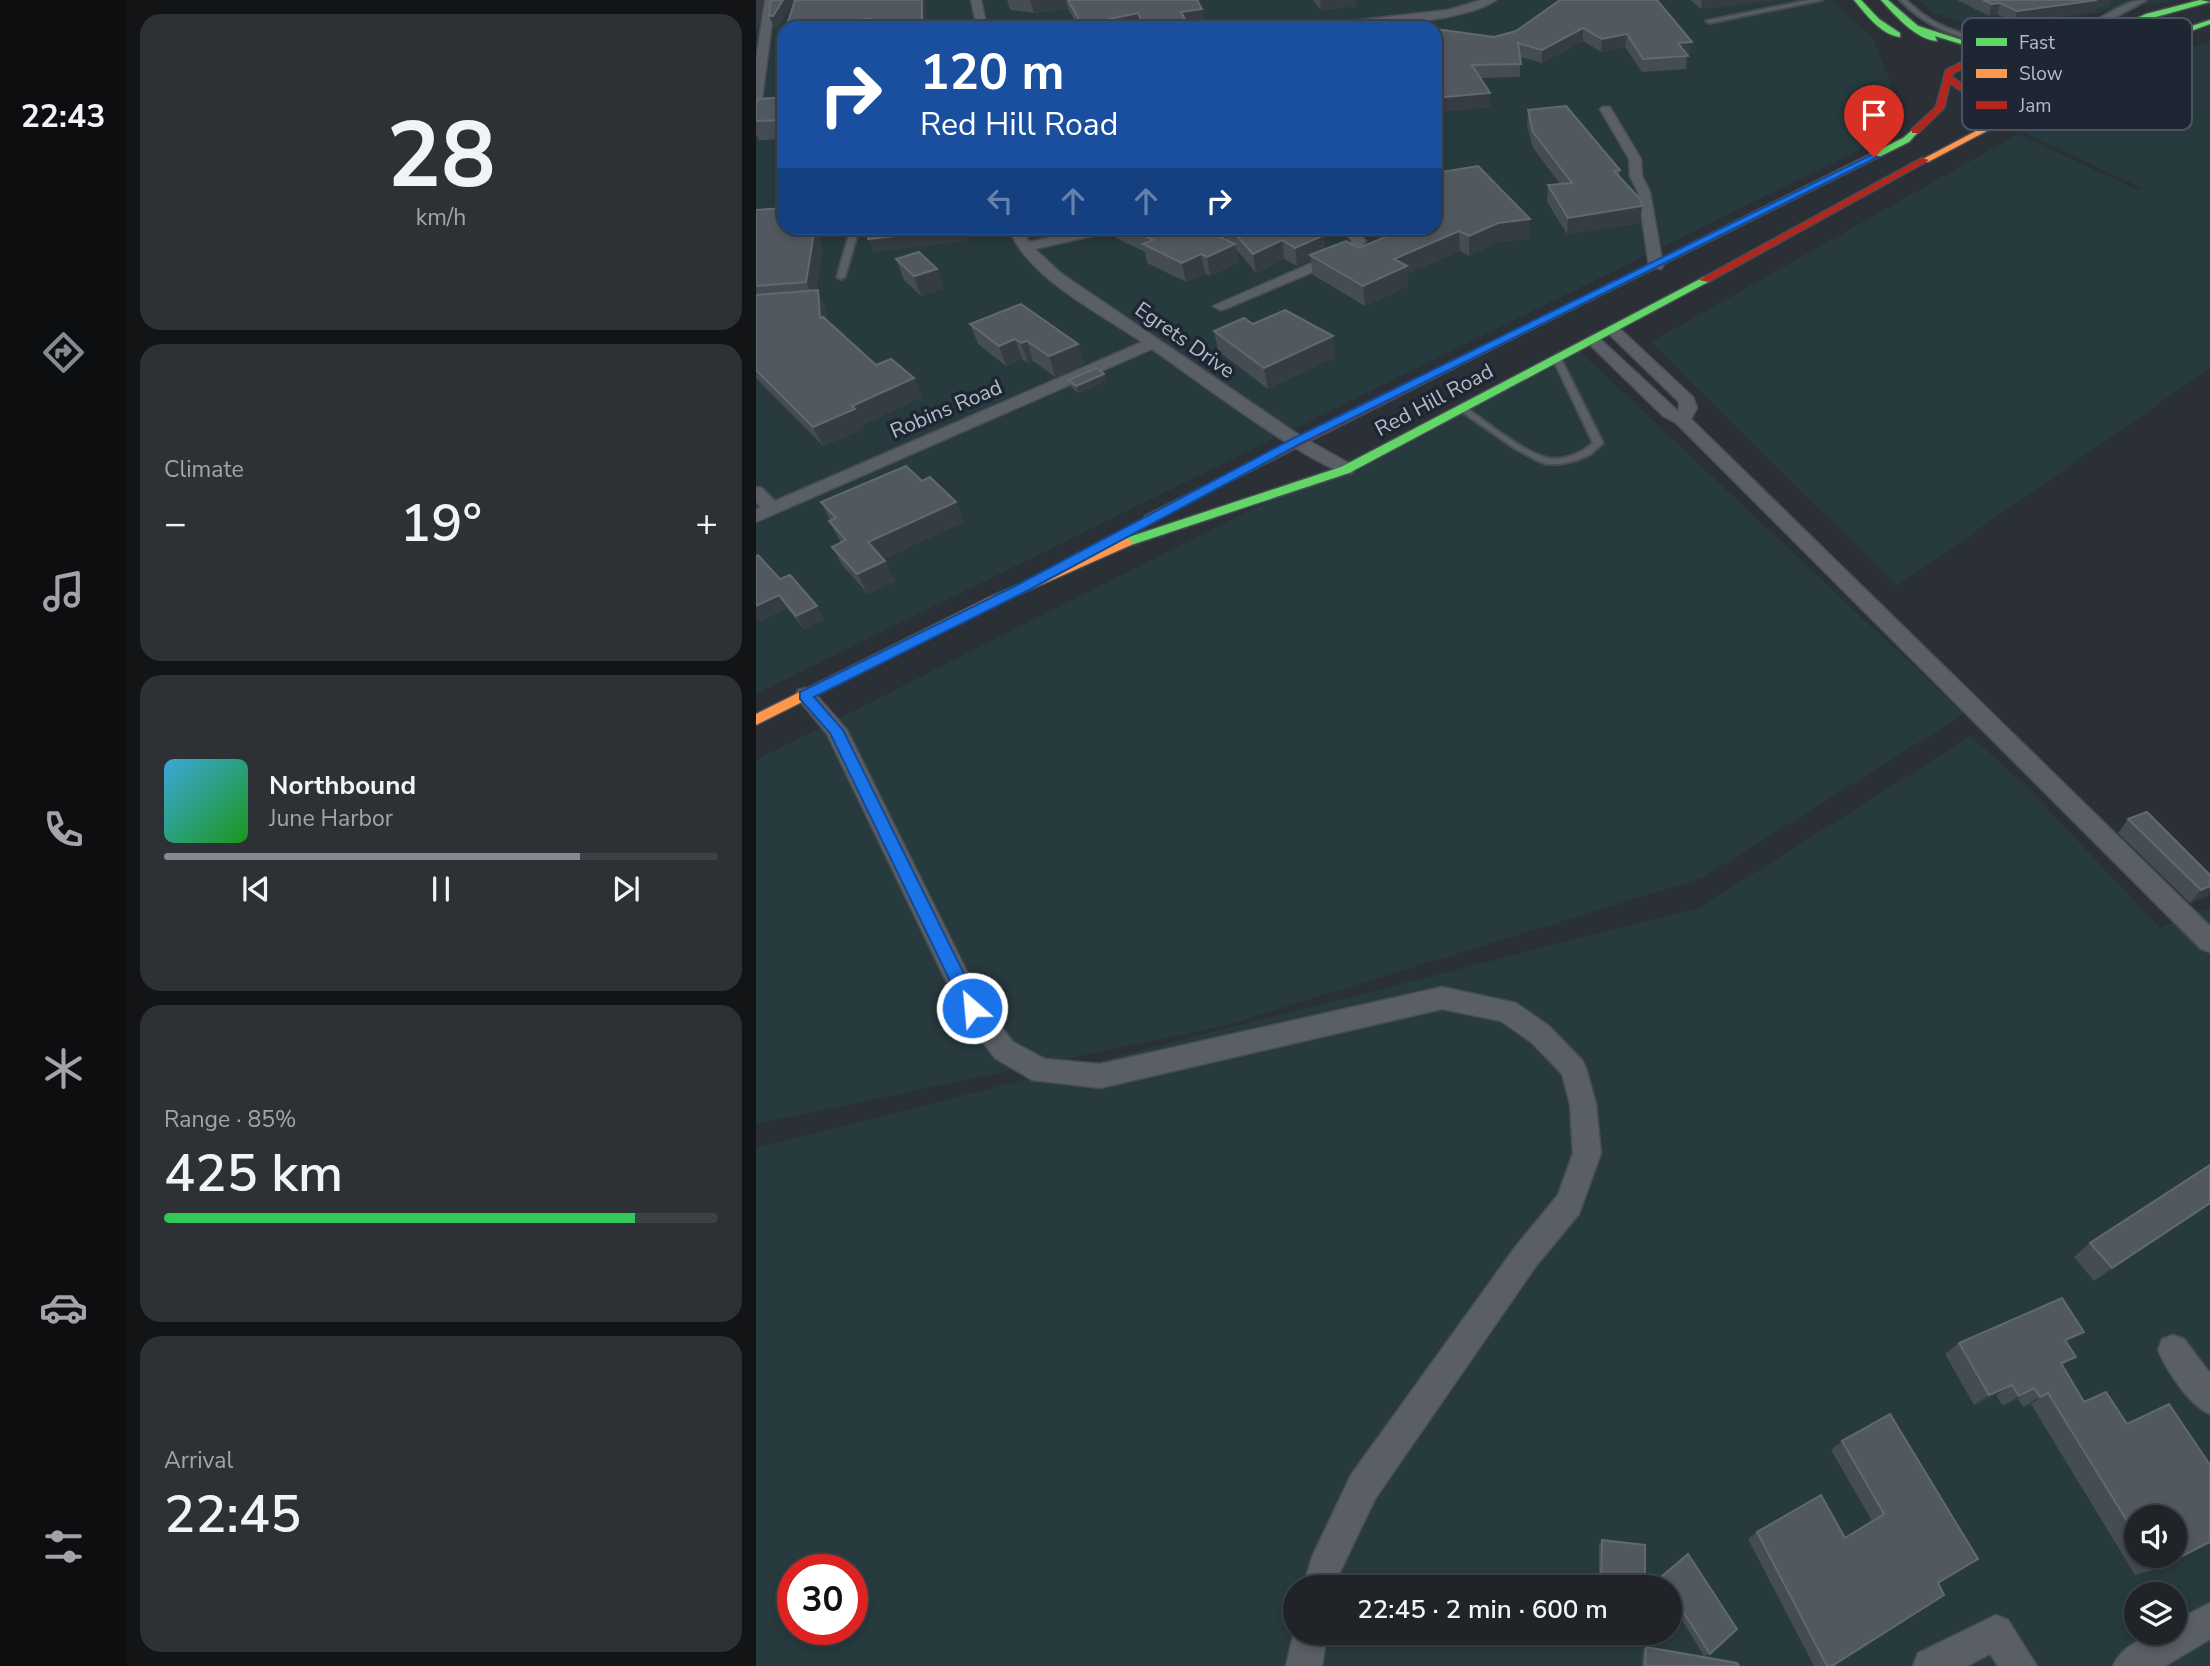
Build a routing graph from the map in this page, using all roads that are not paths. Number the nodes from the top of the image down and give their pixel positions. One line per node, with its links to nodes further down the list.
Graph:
1 (770, 0): 25 (street)
2 (976, 0): 12 (street)
3 (1491, 0): 13 (street)
4 (1819, 0): 14 (lane)
5 (1884, 0): 16 (main road)
6 (1903, 0): 18 (lane)
7 (2143, 0): 10 (lane)
8 (2205, 0): 11 (main road)
9 (1857, 2): 22 (main road)
10 (2106, 18)
11 (2144, 18)
12 (980, 21)
13 (1374, 21)
14 (1709, 21)
15 (2210, 22): 17 (main road)
16 (1915, 28): 19 (main road); 20 (main road)
17 (2192, 28)
18 (1962, 33)
19 (1962, 42)
20 (1962, 50)
21 (1962, 63): 22 (main road)
22 (1943, 66): 24 (main road); 27 (main road, Red Hill Road)
23 (1929, 87): 27 (main road)
24 (1962, 91)
25 (756, 99)
26 (1606, 109): 34 (street)
27 (1922, 127): 34 (main road, Red Hill Road)
28 (1983, 130): 37 (main road, Red Hill Road)
29 (853, 235): 35 (lane)
30 (1020, 235): 33 (street, Egrets Drive)
31 (1078, 235): 33 (street)
32 (1354, 235): 36 (street)
33 (1026, 247): 39 (street, Egrets Drive)
34 (1656, 266): 43 (main road, Red Hill Road)
35 (841, 277)
36 (1220, 306)
37 (1613, 330): 38 (main road, Red Hill Road); 42 (street)
38 (1593, 340): 40 (main road, Red Hill Road); 42 (street)
39 (1154, 343): 43 (street, Egrets Drive); 46 (street, Robins Road)
40 (1557, 359): 41 (main road, Red Hill Road); 41 (lane)
41 (1462, 409): 44 (main road, Red Hill Road)
42 (1682, 421): 50 (street)
43 (1296, 441): 44 (street, Egrets Drive); 47 (main road, Red Hill Road)
44 (1346, 469): 47 (main road, Red Hill Road)
45 (756, 492): 46 (street)
46 (764, 512)
47 (1022, 588): 48 (main road, Red Hill Road)
48 (805, 695): 49 (main road, Red Hill Road); 53 (street)
49 (756, 720)
50 (2210, 942)
51 (2173, 1350): 52 (street)
52 (2210, 1398)
53 (1323, 1575)
54 (2210, 1620): 59 (street)
55 (1308, 1645): 56 (street)
56 (1304, 1666)
57 (1931, 1666): 58 (street)
58 (2019, 1666)
59 (2131, 1666)

